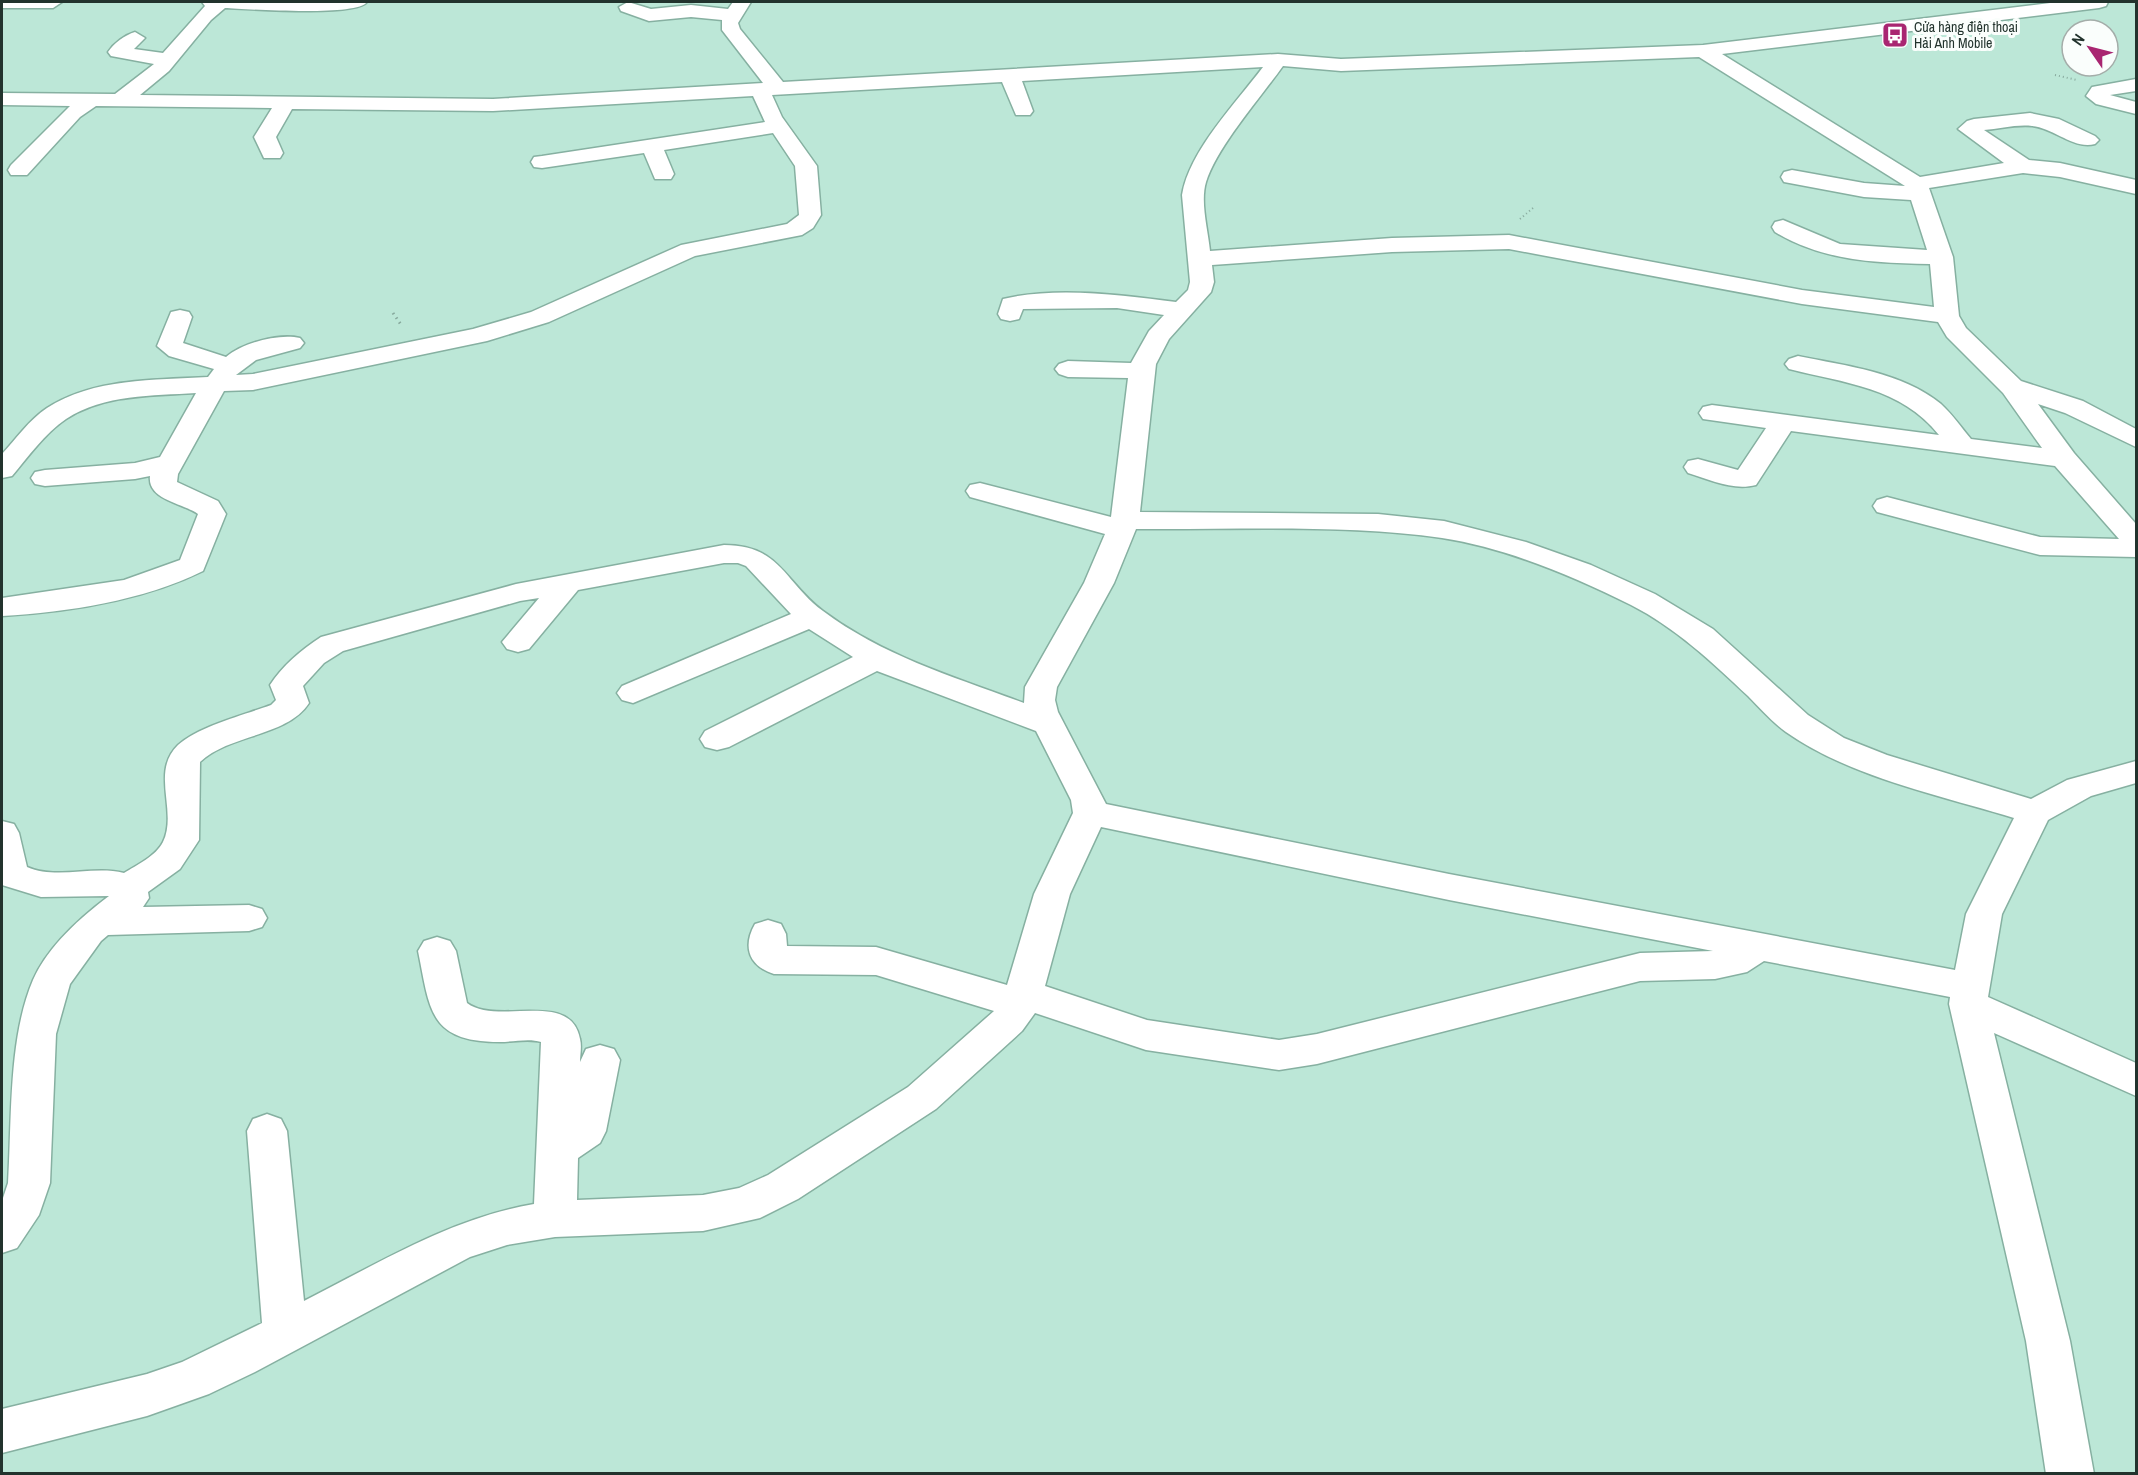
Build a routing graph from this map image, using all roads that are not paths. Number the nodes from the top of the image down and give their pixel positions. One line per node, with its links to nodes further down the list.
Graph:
1 (53, 2): 6 (street)
2 (211, 2): 3 (street)
3 (221, 2): 4 (street); 11 (street)
4 (358, 2)
5 (2099, 2): 10 (street)
6 (2, 3)
7 (628, 7): 8 (street)
8 (737, 8): 17 (street)
9 (135, 38): 11 (street)
10 (1703, 51): 12 (street); 35 (street)
11 (168, 60): 15 (street)
12 (1278, 60): 14 (street); 38 (street)
13 (116, 69): 15 (street)
14 (1010, 76): 17 (street); 23 (street)
15 (148, 79): 20 (street)
16 (2136, 85): 22 (street)
17 (769, 90): 21 (street); 25 (street)
18 (2, 99): 19 (street)
19 (86, 101): 20 (street); 24 (street); 31 (street)
20 (119, 101): 21 (street)
21 (285, 103): 28 (street)
22 (2136, 108)
23 (1023, 111)
24 (2, 115)
25 (779, 126): 27 (street); 47 (street)
26 (2088, 140): 30 (street)
27 (652, 146): 29 (street); 32 (street)
28 (272, 153)
29 (542, 162)
30 (2023, 166): 34 (street); 35 (street)
31 (19, 170)
32 (663, 174)
33 (1792, 177): 35 (street)
34 (2136, 187)
35 (1918, 189): 37 (street)
36 (1783, 227): 37 (street)
37 (1941, 257): 41 (street)
38 (1200, 259): 39 (street); 41 (street)
39 (1184, 310): 40 (street); 46 (street)
40 (1010, 314)
41 (1947, 316): 48 (street)
42 (180, 317): 47 (street)
43 (291, 343): 47 (street)
44 (1798, 364): 52 (street)
45 (1068, 369): 46 (street)
46 (1142, 371): 60 (street)
47 (223, 376): 54 (street); 56 (street)
48 (2012, 387): 51 (street); 53 (street)
49 (1712, 413): 50 (street)
50 (1784, 422): 52 (street); 55 (street)
51 (2136, 439)
52 (1963, 446): 53 (street)
53 (2064, 459): 61 (street)
54 (171, 462): 57 (street); 64 (street)
55 (1698, 467)
56 (2, 470)
57 (45, 478)
58 (980, 490): 60 (street)
59 (1887, 506): 62 (street)
60 (1123, 525): 71 (street); 74 (street)
61 (2136, 541)
62 (2136, 548)
63 (567, 584): 66 (street); 68 (street); 77 (street)
64 (38, 604): 65 (street); 67 (street)
65 (2, 607)
66 (811, 617): 69 (street); 70 (street)
67 (81, 622)
68 (518, 642)
69 (877, 658): 71 (street); 72 (street)
70 (633, 693)
71 (1048, 724): 75 (street)
72 (717, 739)
73 (2136, 772): 74 (street)
74 (2034, 812): 83 (street)
75 (1090, 813): 81 (street); 84 (street)
76 (2, 833): 77 (street)
77 (129, 887): 79 (street)
78 (249, 918): 79 (street)
79 (99, 922): 90 (street)
80 (768, 934): 84 (street)
81 (1760, 946): 83 (street); 84 (street)
82 (437, 951): 88 (street)
83 (1969, 995): 86 (street); 93 (street)
84 (1022, 999): 89 (street)
85 (600, 1060): 88 (street)
86 (2136, 1080)
87 (267, 1131): 91 (street)
88 (557, 1150): 89 (street)
89 (555, 1220): 91 (street)
90 (2, 1235)
91 (285, 1334): 92 (street)
92 (2, 1431)
93 (2070, 1473)

